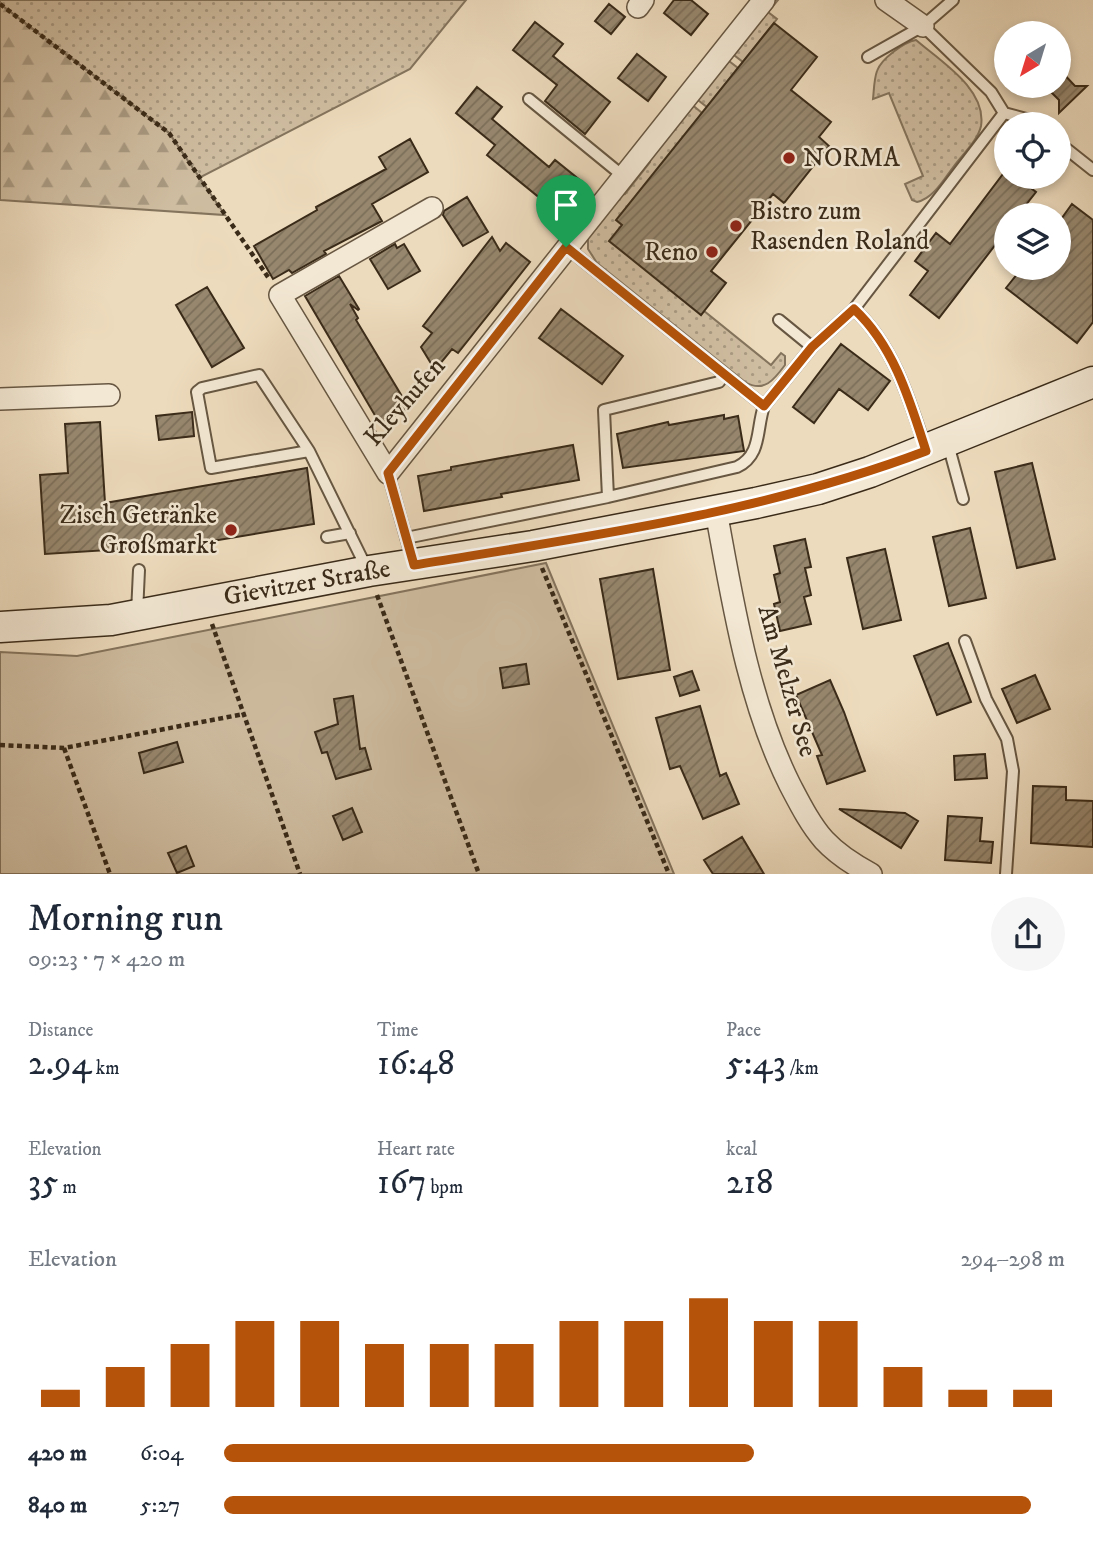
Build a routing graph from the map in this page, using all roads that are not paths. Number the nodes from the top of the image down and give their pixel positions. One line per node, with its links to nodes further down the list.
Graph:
1 (764, 0): 11 (street, Kleyhufen)
2 (886, 0): 4 (street)
3 (953, 0): 4 (lane)
4 (923, 26): 5 (lane); 7 (lane)
5 (867, 57)
6 (529, 99): 11 (lane)
7 (1003, 112)
8 (994, 126): 14 (lane)
9 (1071, 153): 10 (lane)
10 (1093, 170)
11 (623, 176): 13 (street, Kleyhufen)
12 (432, 208): 24 (street, Kleyhufen)
13 (566, 247): 17 (lane); 24 (street, Kleyhufen)
14 (854, 309): 16 (lane); 22 (lane)
15 (779, 320): 16 (lane)
16 (812, 347): 21 (lane)
17 (724, 375): 21 (lane); 25 (lane)
18 (1093, 382): 22 (main road, Gievitzer Straße)
19 (109, 395): 20 (street)
20 (0, 399)
21 (764, 406): 25 (lane)
22 (937, 447): 26 (lane); 27 (main road, Gievitzer Straße)
23 (309, 451): 23 (lane); 28 (lane)
24 (388, 473): 30 (lane)
25 (608, 497): 30 (lane)
26 (962, 499)
27 (716, 512): 30 (main road, Gievitzer Straße); 36 (street, Am Melzer See)
28 (350, 533): 29 (lane); 32 (lane)
29 (327, 537)
30 (410, 551): 32 (main road, Gievitzer Straße)
31 (139, 570): 33 (lane)
32 (369, 571): 33 (main road, Gievitzer Straße)
33 (137, 615): 34 (main road, Gievitzer Straße)
34 (0, 627)
35 (964, 641): 37 (lane)
36 (871, 874)
37 (1006, 874)

